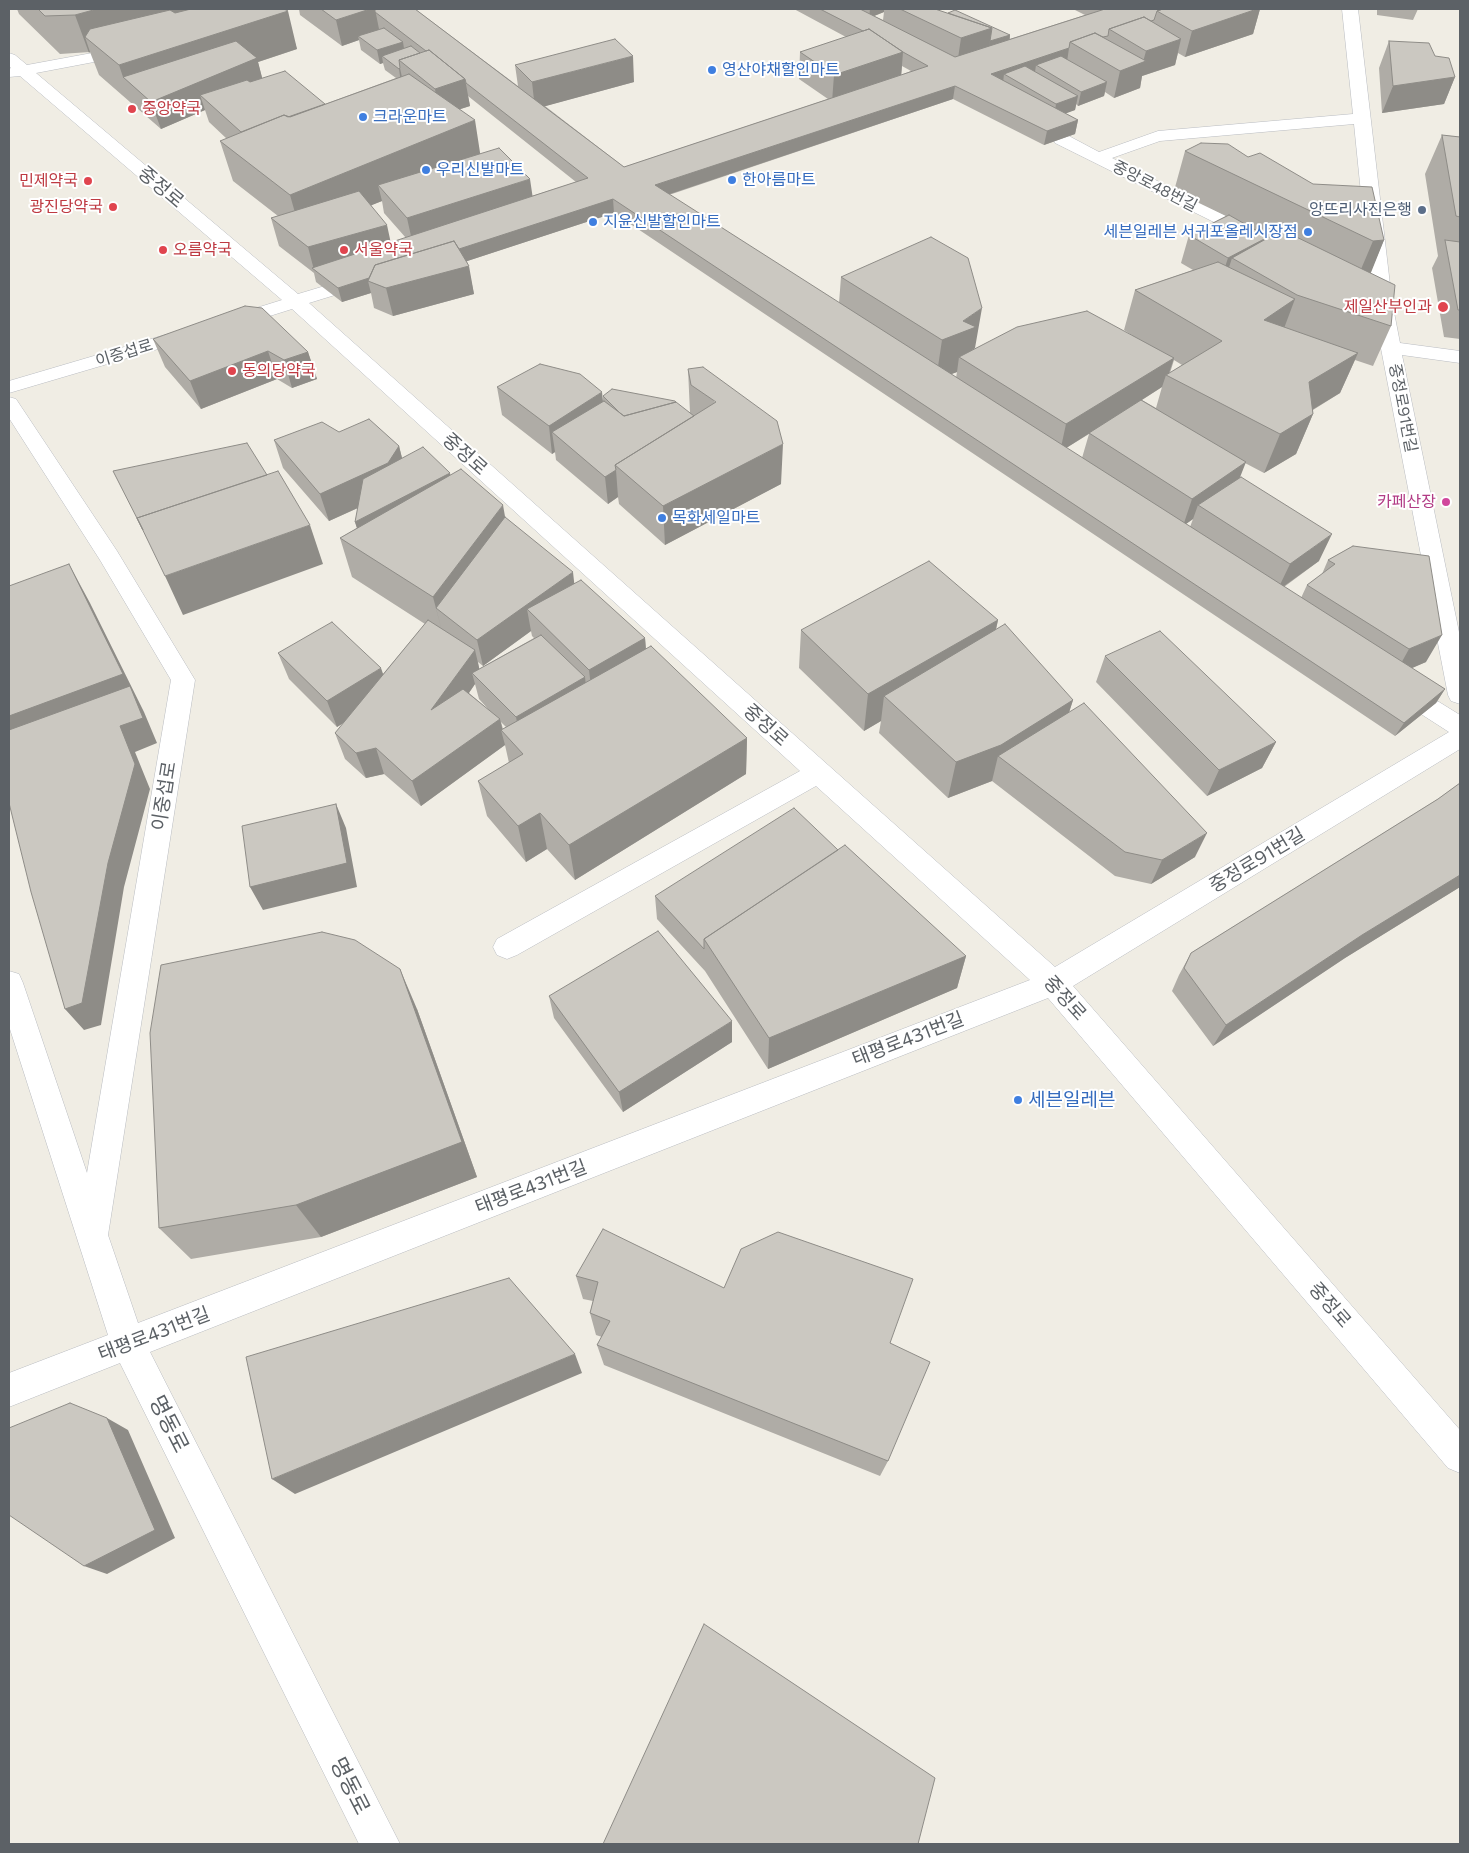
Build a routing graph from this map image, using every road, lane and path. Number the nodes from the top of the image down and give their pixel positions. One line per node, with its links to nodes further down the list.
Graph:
1 (1350, 9): 4 (street, 중정로91번길)
2 (143, 47): 3 (street)
3 (14, 67): 10 (street, 중정로)
4 (1362, 118): 6 (street); 11 (street, 중정로91번길)
5 (1062, 139): 6 (street, 중앙로48번길)
6 (1100, 159): 7 (street, 중앙로48번길)
7 (1268, 244)
8 (328, 292): 10 (street, 이중섭로)
9 (1364, 293): 11 (street)
10 (296, 302): 14 (street, 이중섭로); 20 (street, 중정로)
11 (1382, 302): 12 (street, 중정로91번길)
12 (1391, 348): 13 (street); 16 (street, 중정로91번길)
13 (1460, 357)
14 (9, 387)
15 (9, 403): 24 (street, 이중섭로)
16 (1460, 695)
17 (1430, 708): 18 (street)
18 (1460, 727)
19 (1460, 737): 23 (street, 중정로91번길)
20 (818, 772): 21 (street); 23 (street, 중정로)
21 (507, 947)
22 (9, 983): 24 (street, 명동로)
23 (1053, 983): 25 (street, 태평로431번길); 27 (street, 중정로)
24 (92, 1236): 25 (street, 명동로)
25 (128, 1344): 26 (street, 태평로431번길); 28 (street, 명동로)
26 (9, 1390)
27 (1460, 1456)
28 (380, 1844)

